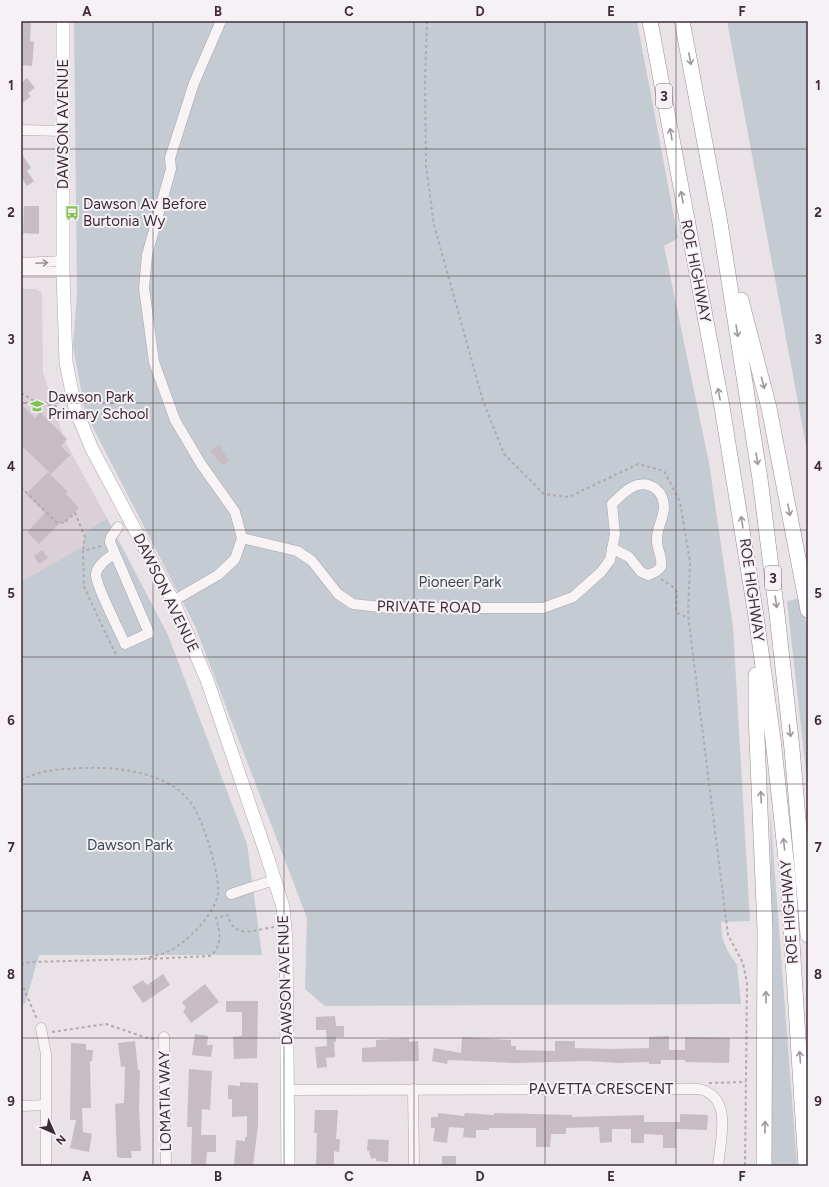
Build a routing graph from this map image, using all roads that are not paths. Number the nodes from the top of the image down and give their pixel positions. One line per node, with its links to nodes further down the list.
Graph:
1 (63, 21): 6 (main road, DAWSON AVENUE)
2 (220, 21): 12 (street)
3 (650, 21): 17 (highway, ROE HIGHWAY / 3, one-way to 3)
4 (682, 21): 7 (highway, ROE HIGHWAY / 3, one-way to 7)
5 (21, 130): 6 (street)
6 (63, 130): 9 (main road, DAWSON AVENUE)
7 (720, 223): 16 (highway, one-way to 16); 20 (highway, ROE HIGHWAY / 3, one-way to 20)
8 (21, 263): 9 (street, one-way to 9)
9 (63, 267): 10 (street); 15 (main road, DAWSON AVENUE)
10 (21, 272)
11 (118, 527): 14 (street)
12 (242, 538): 13 (street, PRIVATE ROAD); 15 (street)
13 (612, 548): 13 (street, PRIVATE ROAD)
14 (115, 554): 14 (street)
15 (173, 601): 18 (main road, DAWSON AVENUE)
16 (808, 610)
17 (756, 616): 32 (highway, one-way to 17); 33 (highway, ROE HIGHWAY / 3, one-way to 17)
18 (274, 880): 19 (street); 24 (main road, DAWSON AVENUE)
19 (231, 894)
20 (808, 935)
21 (42, 1031): 25 (street)
22 (164, 1037): 28 (street, LOMATIA WAY)
23 (413, 1089): 24 (street, PAVETTA CRESCENT); 30 (street); 31 (street, PAVETTA CRESCENT)
24 (288, 1090): 29 (main road, DAWSON AVENUE)
25 (46, 1105): 26 (street); 27 (street)
26 (21, 1106)
27 (46, 1166)
28 (166, 1166)
29 (288, 1166)
30 (414, 1166)
31 (718, 1166)
32 (764, 1166)
33 (806, 1166)

